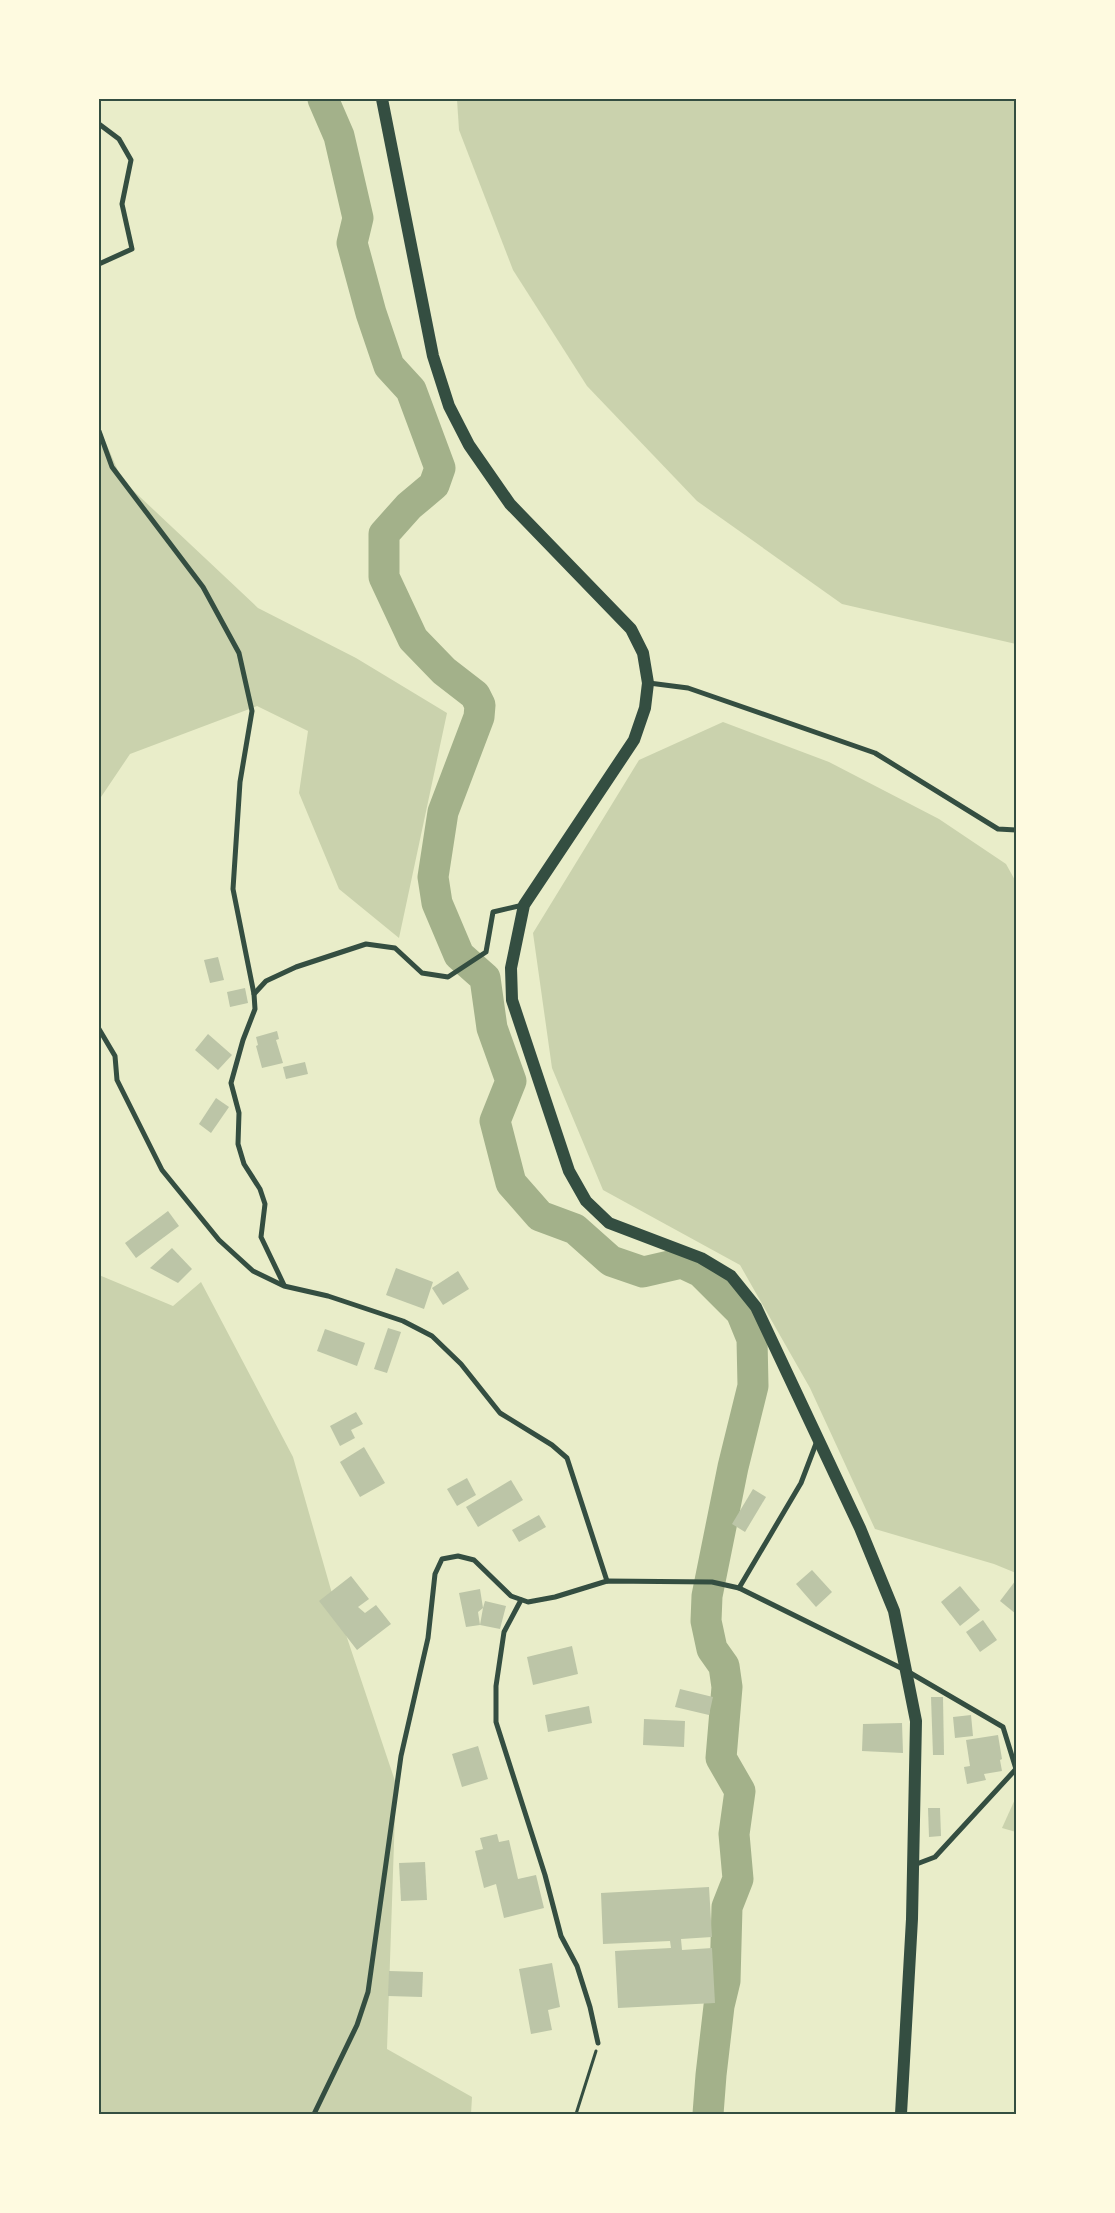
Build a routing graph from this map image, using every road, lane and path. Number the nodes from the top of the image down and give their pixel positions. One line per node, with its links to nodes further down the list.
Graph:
1 (382, 99): 5 (main road)
2 (99, 124): 3 (street)
3 (99, 264)
4 (99, 431): 8 (street)
5 (648, 683): 6 (street); 7 (main road)
6 (1016, 830)
7 (524, 905): 8 (street); 11 (main road)
8 (254, 994): 10 (street)
9 (99, 1029): 10 (street)
10 (284, 1286): 12 (street)
11 (818, 1438): 13 (street); 15 (main road)
12 (607, 1581): 13 (street); 14 (street)
13 (739, 1588): 15 (street)
14 (520, 1600): 18 (street); 19 (street)
15 (907, 1671): 16 (street); 17 (main road)
16 (1016, 1769): 17 (street)
17 (913, 1865): 21 (main road)
18 (598, 2044): 20 (path)
19 (314, 2114)
20 (576, 2114)
21 (902, 2114)

